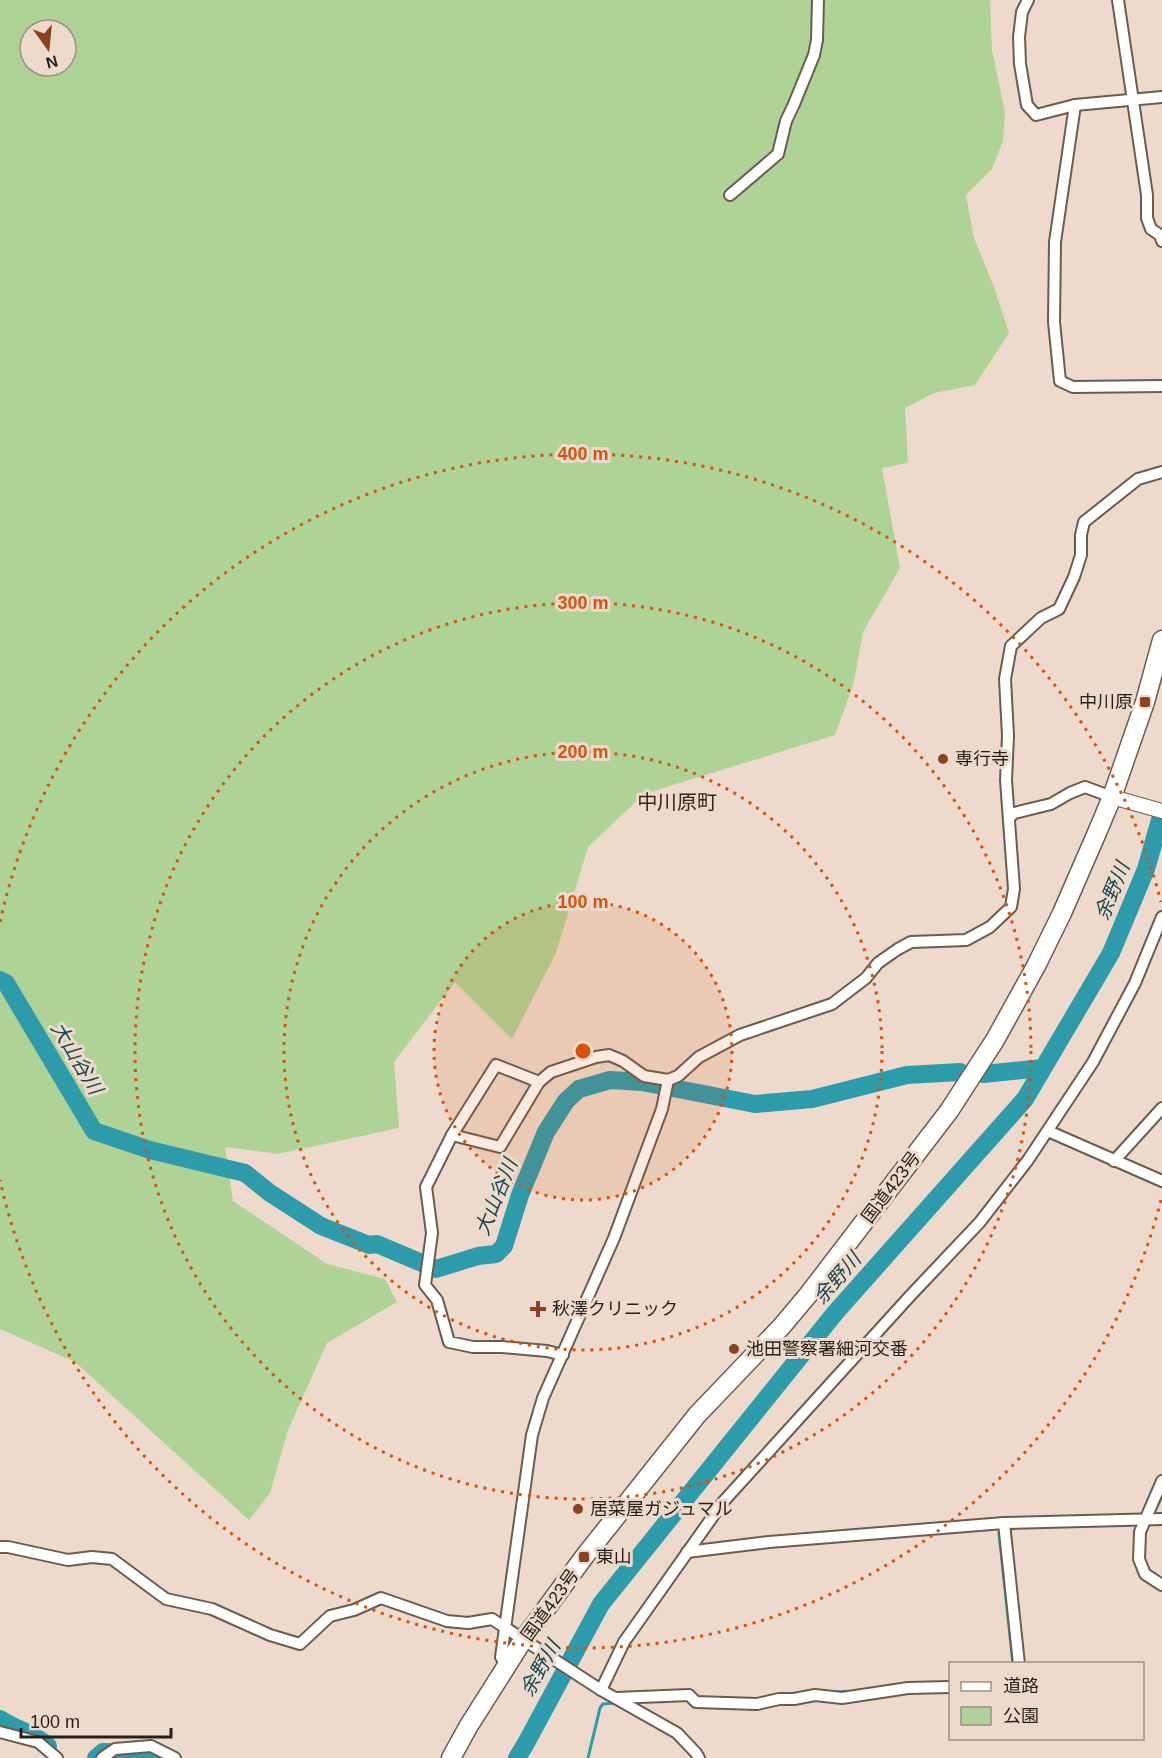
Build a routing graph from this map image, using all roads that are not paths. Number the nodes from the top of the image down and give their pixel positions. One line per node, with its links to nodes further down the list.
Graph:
1 (818, 0): 7 (street)
2 (1028, 0): 6 (street)
3 (1118, 0): 5 (street)
4 (1162, 97): 5 (street)
5 (1133, 99): 6 (street); 8 (street)
6 (1075, 105): 9 (street)
7 (730, 195)
8 (1162, 241)
9 (1162, 386)
10 (1162, 472): 14 (street)
11 (1162, 640): 12 (highway, 国道423号)
12 (1119, 799): 13 (street); 14 (street); 32 (highway, 国道423号)
13 (1162, 811)
14 (1009, 818): 16 (street)
15 (1162, 917): 19 (street)
16 (668, 1080): 17 (street); 23 (street)
17 (539, 1082): 20 (street); 20 (street)
18 (1162, 1108): 21 (street)
19 (1048, 1131): 21 (street); 29 (street)
20 (452, 1135): 23 (street)
21 (1114, 1161): 22 (street)
22 (1162, 1181)
23 (563, 1355): 31 (street)
24 (1162, 1481): 25 (street)
25 (1144, 1519): 26 (street); 27 (street); 30 (street)
26 (1162, 1519)
27 (1004, 1523): 29 (street); 33 (street)
28 (0, 1547): 31 (street)
29 (687, 1552): 36 (street)
30 (1162, 1585)
31 (504, 1628): 32 (street); 34 (street)
32 (523, 1640): 34 (highway, 国道423号); 36 (street)
33 (1018, 1662)
34 (507, 1667): 42 (highway, 国道423号)
35 (949, 1687): 37 (street)
36 (599, 1688): 37 (street)
37 (616, 1698): 43 (street)
38 (0, 1732): 39 (street)
39 (57, 1758)
40 (102, 1758): 41 (street)
41 (175, 1758)
42 (450, 1758)
43 (699, 1758)

